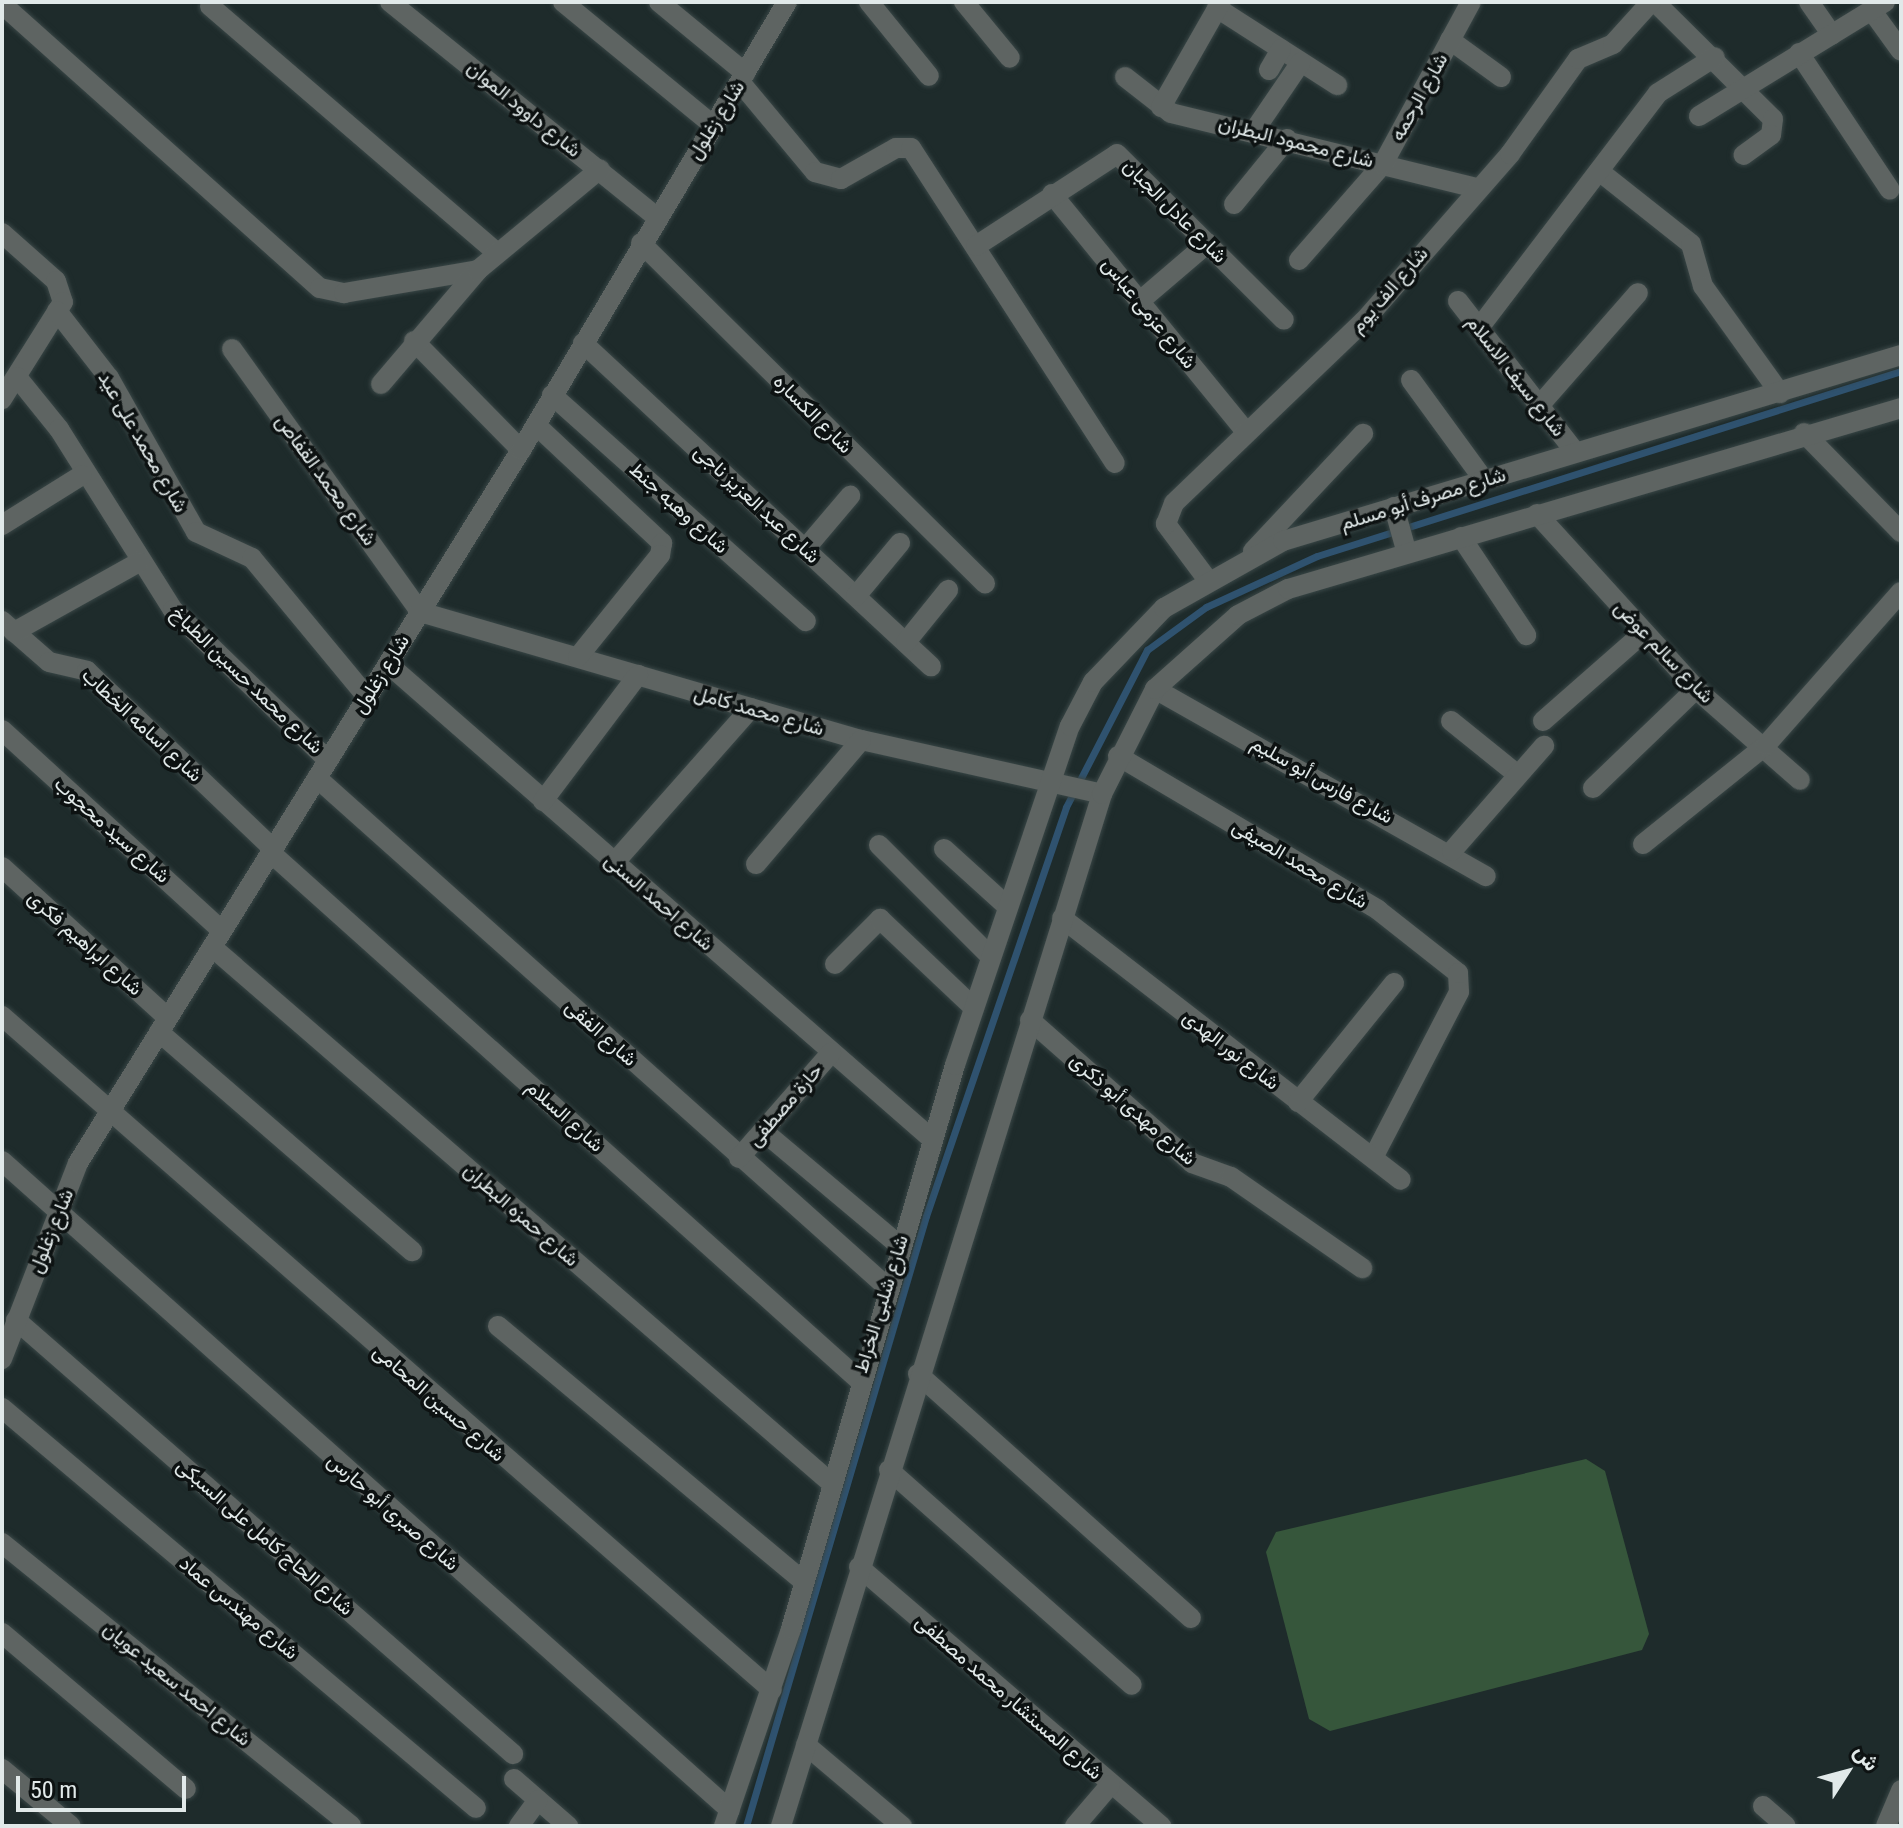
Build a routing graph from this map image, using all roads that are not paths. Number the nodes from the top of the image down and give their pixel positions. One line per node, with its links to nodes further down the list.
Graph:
1 (390, 2): 36 (street, شارع داوود الموان)
2 (563, 2): 31 (street)
3 (659, 2): 26 (street)
4 (787, 2): 26 (street, شارع زغلول)
5 (869, 2): 23 (street)
6 (964, 2): 20 (street)
7 (1471, 2): 15 (street, شارع الرحمه)
8 (1653, 2): 19 (street); 38 (street, شارع الف يوم)
9 (1809, 2): 14 (street)
10 (2, 4): 49 (street)
11 (1881, 4): 14 (street); 17 (street)
12 (1219, 5): 16 (street); 29 (street)
13 (210, 6): 47 (street)
14 (1832, 35): 18 (street)
15 (1450, 40): 25 (street); 35 (street, شارع الرحمه)
16 (1281, 49): 21 (street); 22 (street)
17 (1901, 51)
18 (1799, 53): 28 (street); 39 (street)
19 (1715, 57): 28 (street); 37 (street)
20 (1010, 58)
21 (1301, 62): 27 (street); 32 (street)
22 (1269, 70)
23 (929, 76)
24 (1125, 77): 29 (street, شارع محمود البطران)
25 (1501, 77)
26 (743, 78): 31 (street, شارع زغلول); 46 (street)
27 (1337, 85)
28 (1741, 85): 30 (street); 34 (street)
29 (1161, 107): 32 (street, شارع محمود البطران)
30 (1699, 116)
31 (713, 125): 42 (street, شارع زغلول)
32 (1254, 131): 33 (street, شارع محمود البطران)
33 (1287, 139): 35 (street, شارع محمود البطران); 41 (street)
34 (1743, 155)
35 (1383, 164): 38 (street, شارع محمود البطران); 48 (street, شارع الرحمه)
36 (600, 169): 42 (street, شارع داوود الموان); 47 (street)
37 (1599, 171): 55 (street); 63 (street)
38 (1477, 188): 69 (street, شارع الف يوم)
39 (1890, 190)
40 (1052, 194): 45 (street, شارع عادل الجبان); 46 (street, شارع عادل الجبان); 51 (street, شارع عزمى عباس)
41 (1234, 204)
42 (656, 217): 44 (street, شارع زغلول)
43 (2, 233): 53 (street)
44 (641, 243): 57 (street, شارع زغلول); 88 (street, شارع الكساره)
45 (1208, 243): 51 (street); 54 (street, شارع عادل الجبان)
46 (976, 246): 74 (street)
47 (497, 253): 49 (street)
48 (1299, 260)
49 (478, 270): 56 (street)
50 (1638, 293): 66 (street)
51 (1140, 301): 69 (street, شارع عزمى عباس)
52 (1458, 301): 55 (street, شارع سيف الاسلام)
53 (57, 311): 60 (street); 104 (street, شارع محمد على عيد)
54 (1284, 320)
55 (1479, 328): 66 (street, شارع سيف الاسلام)
56 (414, 341): 62 (street); 72 (street)
57 (583, 343): 64 (street, شارع زغلول); 84 (street, شارع عبد العزيز ناجى)
58 (232, 349): 92 (street, شارع محمد القفاص)
59 (1901, 355): 63 (street, شارع مصرف أبو مسلم)
60 (17, 377): 65 (street); 75 (street, شارع محمد حسين الطباخ)
61 (1411, 380): 76 (street)
62 (381, 384)
63 (1780, 393): 73 (street, شارع مصرف أبو مسلم)
64 (552, 395): 68 (street, شارع زغلول); 93 (street, شارع وهبه جنط)
65 (2, 399)
66 (1539, 406): 73 (street, شارع سيف الاسلام)
67 (1901, 408): 70 (street, شارع مصرف أبو مسلم)
68 (536, 425): 72 (street, شارع زغلول); 98 (street)
69 (1247, 433): 87 (street, شارع الف يوم)
70 (1804, 433): 78 (street, شارع مصرف أبو مسلم); 81 (street)
71 (1363, 434): 85 (street)
72 (521, 450): 92 (street, شارع زغلول)
73 (1575, 452): 76 (street, شارع مصرف أبو مسلم)
74 (1115, 463)
75 (82, 475): 79 (street); 86 (street, شارع محمد حسين الطباخ)
76 (1484, 480): 80 (street, شارع مصرف أبو مسلم)
77 (850, 496): 84 (street)
78 (1537, 514): 82 (street, شارع مصرف أبو مسلم); 95 (street, شارع سالم عوض)
79 (2, 525)
80 (1400, 526): 82 (street, شارع مصرف أبو مسلم); 85 (street, شارع مصرف أبو مسلم); 102 (street, شارع مصرف أبو مسلم)
81 (1901, 532)
82 (1461, 537): 96 (street)
83 (900, 543): 91 (street)
84 (805, 549): 91 (street, شارع عبد العزيز ناجى)
85 (1244, 559): 87 (street, شارع مصرف أبو مسلم)
86 (139, 562): 94 (street); 113 (street, شارع محمد حسين الطباخ)
87 (1207, 579): 117 (street, شارع مصرف أبو مسلم)
88 (985, 584)
89 (948, 590): 97 (street)
90 (1901, 592): 110 (street)
91 (856, 596): 97 (street, شارع عبد العزيز ناجى)
92 (420, 612): 98 (street, شارع محمد كامل); 99 (street, شارع زغلول)
93 (806, 621)
94 (8, 626): 124 (street, شارع اسامه الخطاب)
95 (1643, 633): 103 (street, شارع سالم عوض); 107 (street)
96 (1526, 635)
97 (906, 642): 100 (street, شارع عبد العزيز ناجى)
98 (578, 657): 101 (street, شارع محمد كامل)
99 (388, 664): 104 (street, شارع زغلول); 120 (street, شارع احمد السنى)
100 (931, 666)
101 (638, 675): 105 (street, شارع محمد كامل); 120 (street)
102 (1155, 689): 112 (street, شارع مصرف أبو مسلم); 125 (street, شارع فارس أبو سليم)
103 (1696, 689): 110 (street, شارع سالم عوض); 118 (street)
104 (367, 697): 113 (street, شارع زغلول)
105 (751, 708): 109 (street, شارع محمد كامل); 126 (street)
106 (1451, 721): 114 (street)
107 (1543, 721)
108 (2, 730): 132 (street, شارع سيد محجوب)
109 (861, 740): 117 (street, شارع محمد كامل); 127 (street)
110 (1766, 745): 116 (street, شارع سالم عوض); 121 (street)
111 (1544, 746): 114 (street)
112 (1118, 756): 119 (street, شارع مصرف أبو مسلم); 146 (street, شارع محمد الصيفى)
113 (328, 760): 115 (street, شارع زغلول)
114 (1518, 775): 125 (street)
115 (317, 778): 124 (street, شارع زغلول); 145 (street, شارع الفقى)
116 (1800, 780)
117 (1057, 787): 119 (street, شارع محمد كامل); 130 (street, شارع شلبى الخراط)
118 (1593, 788)
119 (1096, 793): 131 (street)
120 (543, 801): 126 (street, شارع احمد السنى)
121 (1643, 844)
122 (879, 845): 133 (street)
123 (944, 849): 130 (street)
124 (272, 851): 132 (street, شارع زغلول); 158 (street, شارع السلام)
125 (1452, 851): 129 (street, شارع فارس أبو سليم)
126 (614, 863): 140 (street, شارع احمد السنى)
127 (756, 864)
128 (2, 867): 139 (street, شارع ابراهيم فكرى)
129 (1486, 876)
130 (1008, 907): 133 (street, شارع شلبى الخراط)
131 (1062, 918): 138 (street); 141 (street, شارع نور الهدى)
132 (217, 939): 139 (street, شارع زغلول); 161 (street, شارع حمزه البطران)
133 (991, 957): 136 (street, شارع شلبى الخراط)
134 (835, 964): 136 (street)
135 (1394, 983): 141 (street)
136 (974, 1008): 144 (street, شارع شلبى الخراط)
137 (2, 1016): 142 (street, شارع حسين المحامى)
138 (1030, 1020): 152 (street, شارع مهدى أبو ذكرى); 157 (street)
139 (164, 1025): 142 (street, شارع زغلول); 151 (street, شارع ابراهيم فكرى)
140 (831, 1053): 143 (street, حارة مصطفى); 144 (street, شارع احمد السنى)
141 (1298, 1102): 146 (street, شارع نور الهدى)
142 (106, 1115): 149 (street, شارع زغلول); 168 (street, شارع حسين المحامى)
143 (763, 1131): 145 (street, حارة مصطفى); 150 (street)
144 (932, 1139): 150 (street, شارع شلبى الخراط)
145 (739, 1158): 153 (street, شارع الفقى)
146 (1373, 1158): 148 (street, شارع نور الهدى)
147 (2, 1161): 149 (street, شارع صبرى أبو حارس)
148 (1401, 1180)
149 (56, 1215): 154 (street, شارع زغلول); 179 (street, شارع صبرى أبو حارس)
150 (899, 1245): 153 (street, شارع شلبى الخراط)
151 (412, 1251)
152 (1362, 1268)
153 (886, 1286): 158 (street, شارع شلبى الخراط)
154 (16, 1320): 156 (street, شارع زغلول); 170 (street, شارع الحاج كامل على السبكى)
155 (498, 1326): 164 (street)
156 (2, 1359)
157 (918, 1374): 160 (street); 165 (street)
158 (859, 1380): 161 (street, شارع شلبى الخراط)
159 (2, 1408): 178 (street, شارع مهندس عماد)
160 (889, 1470): 163 (street); 167 (street)
161 (830, 1482): 164 (street, شارع شلبى الخراط)
162 (2, 1543): 182 (street, شارع احمد سعيد عويان)
163 (859, 1567): 169 (street); 173 (street, شارع المستشار محمد مصطفى)
164 (804, 1582): 168 (street, شارع شلبى الخراط)
165 (1191, 1618)
166 (2, 1633): 174 (street)
167 (1132, 1685)
168 (772, 1690): 179 (street, شارع شلبى الخراط)
169 (806, 1745): 184 (street); 185 (street)
170 (513, 1754)
171 (2, 1769): 181 (street)
172 (514, 1779): 176 (street)
173 (1110, 1785): 186 (street); 187 (street, شارع المستشار محمد مصطفى)
174 (186, 1789)
175 (1901, 1790): 189 (street)
176 (538, 1800): 180 (street); 183 (street)
177 (1763, 1806): 188 (street)
178 (476, 1808)
179 (727, 1818)
180 (564, 1825)
181 (71, 1826)
182 (351, 1826)
183 (519, 1826)
184 (781, 1826)
185 (902, 1826)
186 (1075, 1826)
187 (1161, 1826)
188 (1786, 1826)
189 (1886, 1826)

